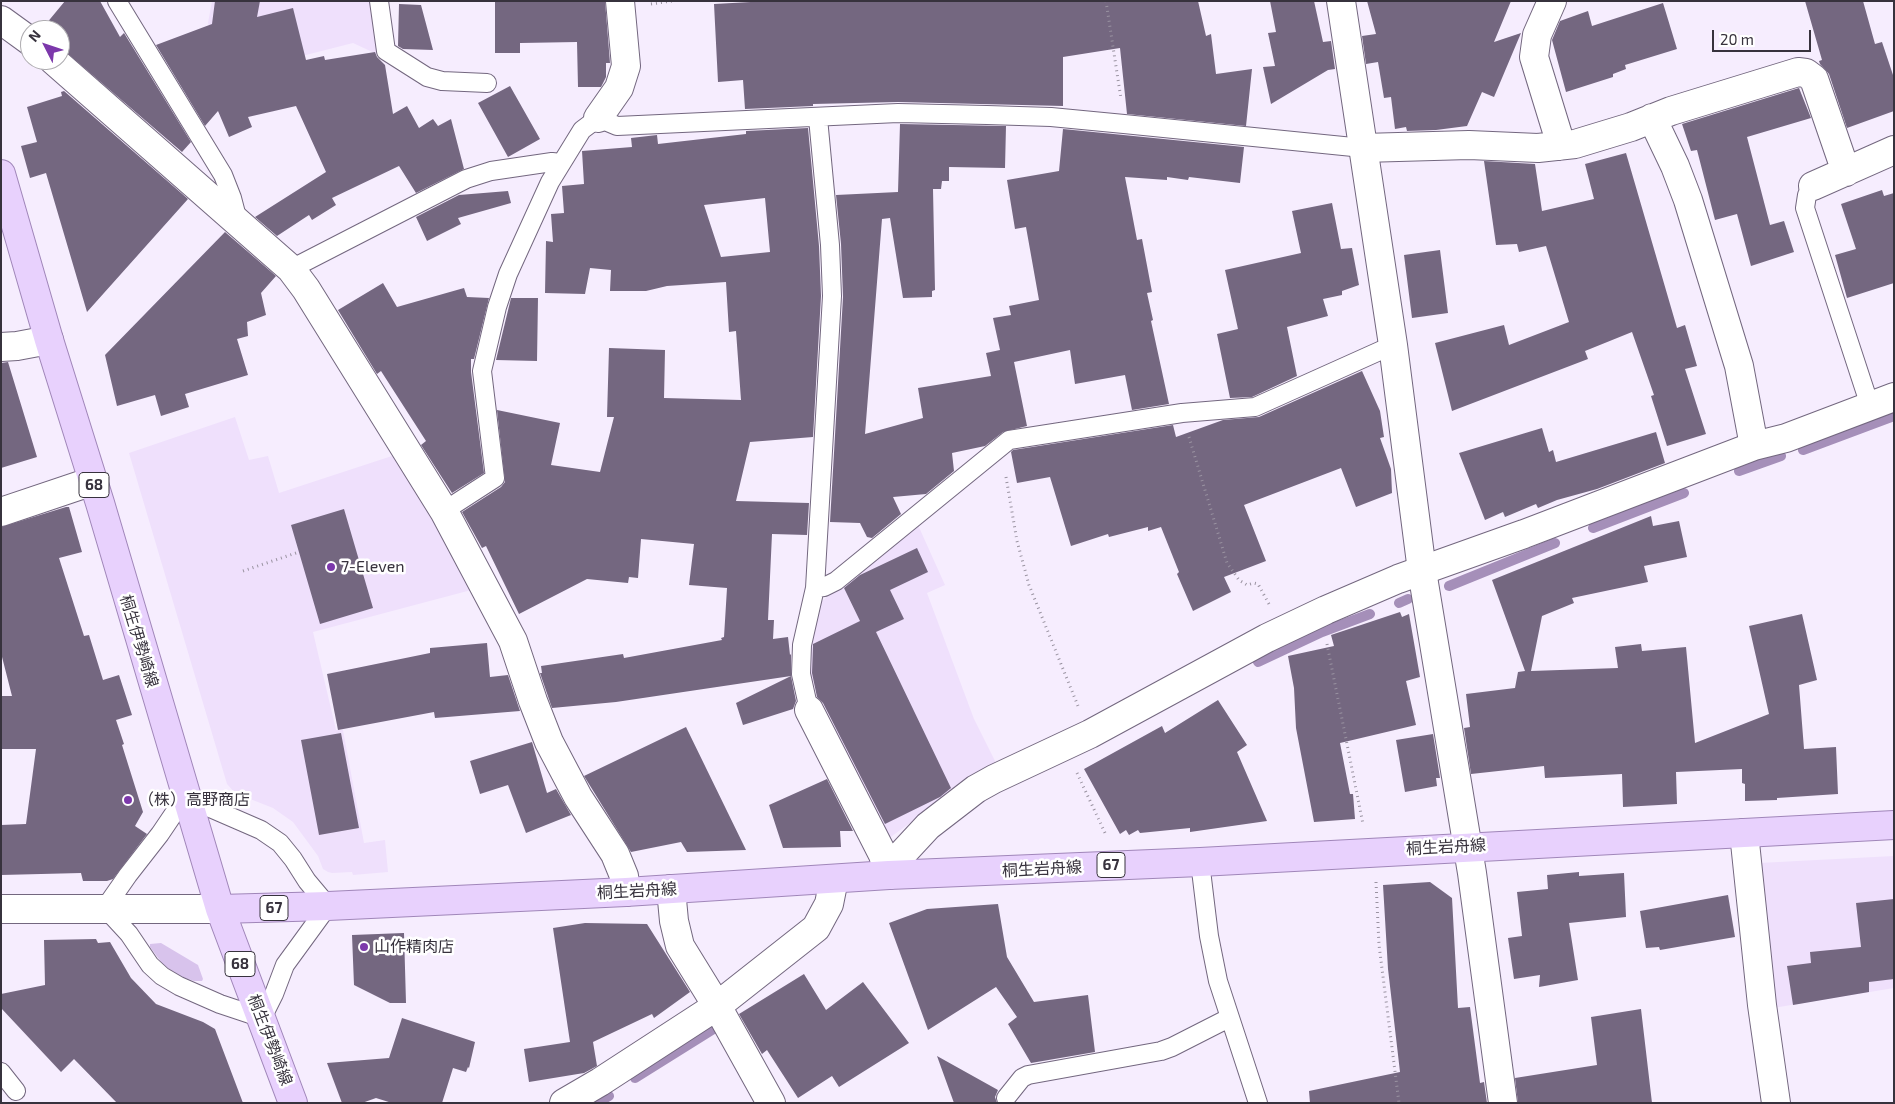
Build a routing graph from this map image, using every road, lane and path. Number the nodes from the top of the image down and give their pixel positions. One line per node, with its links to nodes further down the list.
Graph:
1 (116, 1): 22 (lane)
2 (379, 1): 10 (lane)
3 (620, 1): 11 (street)
4 (1106, 1): 14 (path)
5 (1341, 1): 16 (street)
6 (1552, 1): 15 (street)
7 (1, 20): 8 (street)
8 (20, 34)
9 (64, 70): 22 (street)
10 (487, 83)
11 (598, 118): 12 (lane); 18 (lane)
12 (818, 118): 14 (lane); 37 (lane)
13 (1652, 118): 15 (street); 19 (street); 29 (street)
14 (1124, 124): 16 (lane)
15 (1559, 146): 16 (street)
16 (1363, 148): 25 (street)
17 (1894, 150): 19 (street)
18 (561, 163): 23 (lane); 32 (lane)
19 (1846, 172): 21 (street)
20 (1, 174): 24 (main road, 桐生伊勢崎線 / 68)
21 (1813, 186): 27 (lane)
22 (238, 221): 23 (street)
23 (291, 269): 32 (street)
24 (49, 340): 26 (street); 31 (main road, 桐生伊勢崎線 / 68)
25 (1393, 345): 28 (lane); 36 (street)
26 (1, 347)
27 (1882, 402): 29 (street)
28 (1182, 413): 30 (lane); 38 (path)
29 (1754, 446): 36 (street)
30 (1000, 447): 37 (lane); 41 (path)
31 (93, 481): 33 (street); 43 (main road, 桐生伊勢崎線 / 68)
32 (444, 511): 54 (street)
33 (1, 512)
34 (299, 552): 35 (path)
35 (243, 571)
36 (1422, 571): 38 (street); 48 (street)
37 (814, 588): 40 (lane)
38 (1283, 632): 41 (street)
39 (1326, 638): 45 (path)
40 (808, 710): 51 (street)
41 (1090, 734): 42 (street)
42 (1064, 746): 47 (path); 51 (street)
43 (185, 797): 55 (lane); 56 (lane); 58 (main road, 桐生伊勢崎線 / 68)
44 (1894, 825): 46 (main road, 桐生岩舟線 / 67)
45 (1364, 830)
46 (1744, 833): 48 (main road, 桐生岩舟線 / 67); 71 (street)
47 (1108, 843)
48 (1468, 846): 49 (main road, 桐生岩舟線 / 67); 70 (street)
49 (1200, 862): 51 (main road, 桐生岩舟線 / 67); 61 (lane)
50 (1376, 874): 69 (path)
51 (889, 875): 52 (main road, 桐生岩舟線 / 67)
52 (834, 879): 53 (main road, 桐生岩舟線 / 67); 59 (street)
53 (671, 888): 54 (main road, 桐生岩舟線 / 67); 59 (street)
54 (626, 892): 55 (main road, 桐生岩舟線 / 67)
55 (328, 906): 58 (main road, 桐生岩舟線 / 67); 60 (lane)
56 (105, 908): 57 (street); 58 (street); 60 (lane)
57 (1, 909)
58 (220, 909): 60 (main road, 桐生伊勢崎線 / 68)
59 (717, 1006): 66 (street); 67 (street)
60 (262, 1018): 65 (main road, 桐生伊勢崎線 / 68)
61 (1230, 1018): 64 (lane); 68 (lane)
62 (1, 1072): 63 (lane)
63 (16, 1091)
64 (1006, 1098)
65 (293, 1103)
66 (564, 1103)
67 (771, 1103)
68 (1258, 1103)
69 (1400, 1103)
70 (1503, 1103)
71 (1776, 1103)

